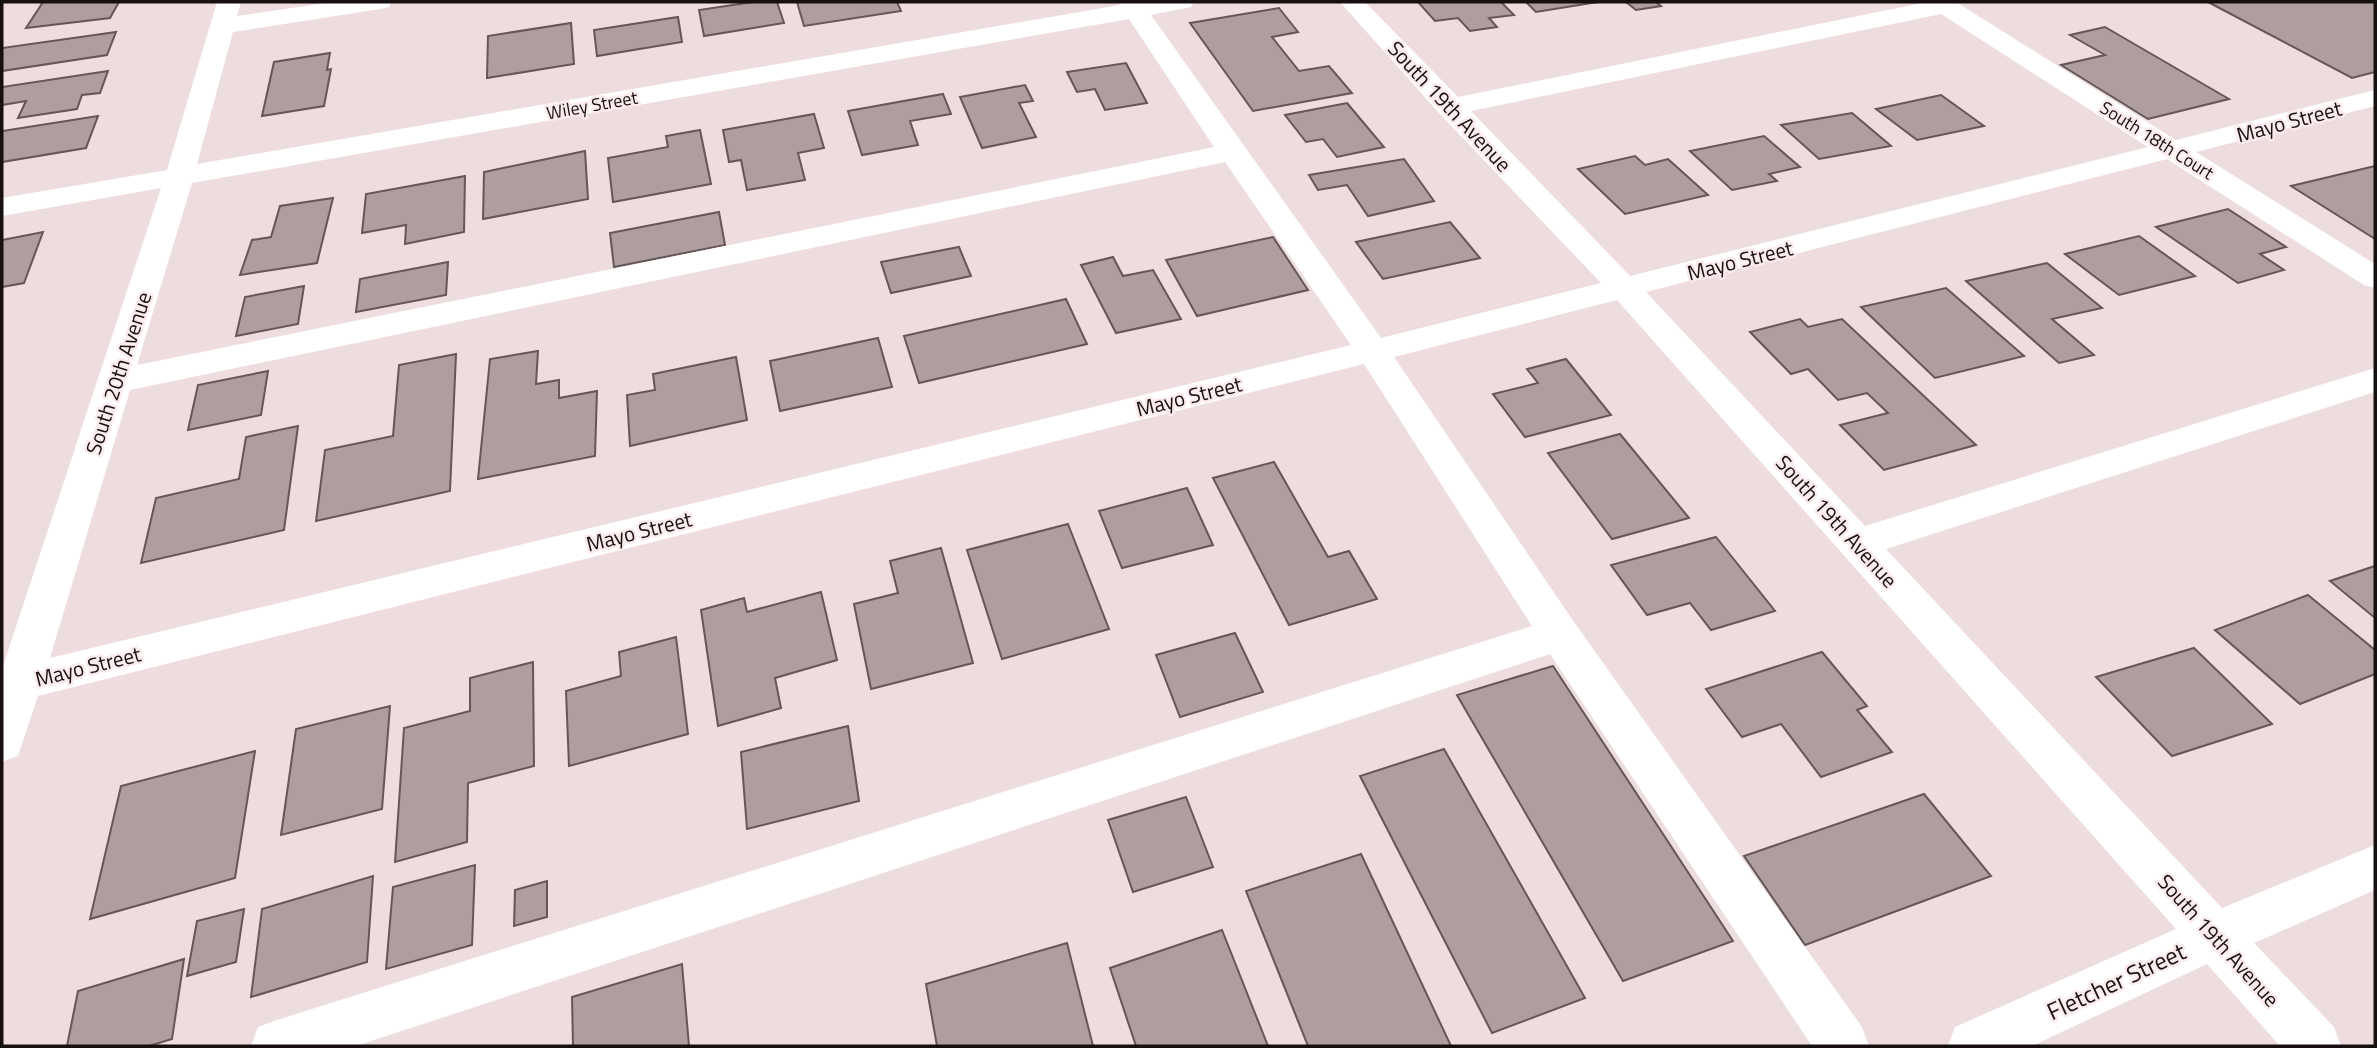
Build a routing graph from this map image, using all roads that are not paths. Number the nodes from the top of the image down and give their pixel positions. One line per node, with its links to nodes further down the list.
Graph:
1 (380, 2): 6 (street)
2 (1182, 2): 5 (street, Wiley Street)
3 (1352, 2): 8 (street, South 19th Avenue)
4 (1942, 4): 8 (street); 9 (street, South 18th Court)
5 (1133, 6): 10 (street); 11 (street, Wiley Street)
6 (225, 14): 11 (street, South 20th Avenue)
7 (2375, 98): 9 (street, Mayo Street)
8 (1449, 107): 14 (street, South 19th Avenue)
9 (2173, 151): 13 (street, South 18th Court); 14 (street, Mayo Street)
10 (1232, 152): 15 (street); 17 (street)
11 (180, 177): 12 (street, Wiley Street); 17 (street, South 20th Avenue)
12 (2, 207)
13 (2375, 278)
14 (1624, 288): 15 (street, Mayo Street); 18 (street, South 19th Avenue)
15 (1373, 351): 19 (street); 20 (street, Mayo Street)
16 (2375, 380): 18 (street)
17 (116, 381): 20 (street, South 20th Avenue)
18 (1857, 542): 23 (street, South 19th Avenue)
19 (1559, 634): 24 (street); 25 (street)
20 (11, 684): 21 (street, South 20th Avenue)
21 (2, 743)
22 (2375, 867): 23 (street, Fletcher Street)
23 (2214, 936): 26 (street, Fletcher Street); 27 (street, South 19th Avenue)
24 (277, 1046)
25 (1843, 1046)
26 (1974, 1046)
27 (2315, 1046)

